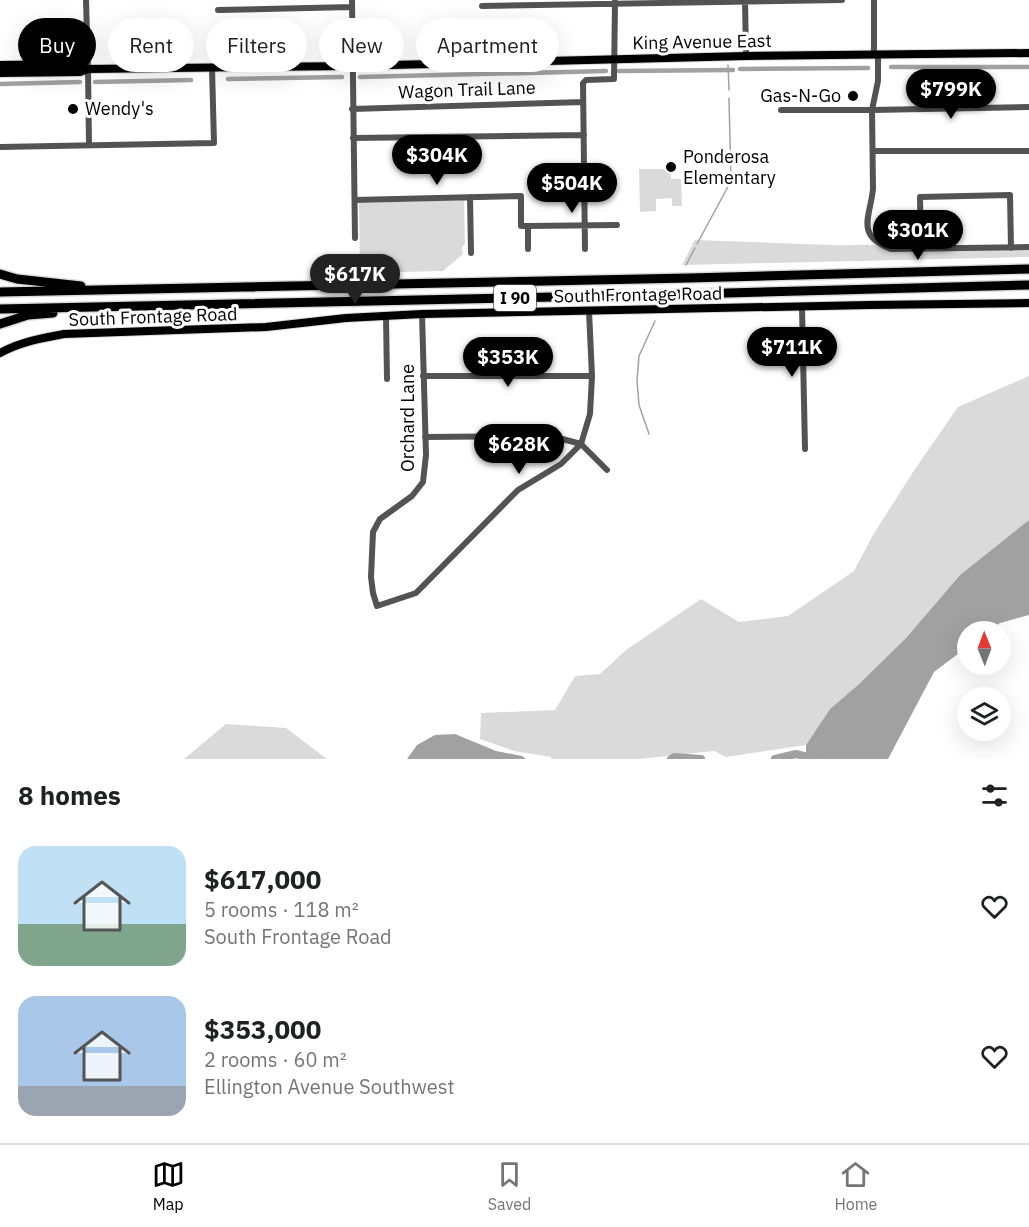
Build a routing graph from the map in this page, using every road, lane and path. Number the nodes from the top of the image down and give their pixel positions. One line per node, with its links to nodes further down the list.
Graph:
1 (86, 0): 9 (street)
2 (842, 0): 4 (street)
3 (874, 0): 11 (street)
4 (745, 1): 5 (street); 12 (street)
5 (615, 2): 7 (street); 13 (street)
6 (352, 4): 8 (street)
7 (482, 6)
8 (218, 10)
9 (87, 18)
10 (1029, 53): 11 (main road, King Avenue East)
11 (876, 55): 12 (main road, King Avenue East); 26 (street)
12 (746, 56): 13 (main road, King Avenue East)
13 (614, 59): 14 (main road, King Avenue East); 22 (street)
14 (404, 65)
15 (18, 66): 16 (main road, King Avenue East)
16 (0, 67)
17 (206, 68): 18 (main road, King Avenue East)
18 (96, 69)
19 (88, 72): 29 (street)
20 (212, 72): 29 (street)
21 (352, 72): 24 (street)
22 (583, 102): 24 (street, Wagon Trail Lane); 27 (street)
23 (1029, 107): 26 (street)
24 (352, 109): 28 (street)
25 (781, 110): 26 (street)
26 (872, 110): 31 (street)
27 (584, 135): 28 (street); 35 (street)
28 (353, 138): 34 (street)
29 (89, 145): 30 (street)
30 (0, 147)
31 (873, 151): 32 (street); 43 (street)
32 (1029, 151)
33 (470, 197): 34 (street); 37 (street); 44 (street)
34 (355, 200): 38 (street)
35 (585, 225): 36 (street); 37 (street); 42 (street)
36 (617, 225)
37 (528, 226): 41 (street)
38 (355, 238)
39 (1011, 248): 40 (street); 43 (street); 43 (street)
40 (1029, 248)
41 (528, 249)
42 (585, 249)
43 (921, 249)
44 (471, 253)
45 (1029, 269): 48 (highway, I 90)
46 (0, 274): 48 (highway)
47 (1029, 285): 51 (highway, I 90)
48 (128, 290): 49 (highway, I 90)
49 (0, 292)
50 (1029, 303): 52 (main road, South Frontage Road)
51 (125, 306): 53 (highway, I 90); 57 (highway)
52 (802, 307): 54 (main road, South Frontage Road); 64 (street)
53 (0, 309)
54 (589, 311): 55 (main road, South Frontage Road); 60 (street)
55 (422, 314): 56 (main road, South Frontage Road); 59 (street, Orchard Lane)
56 (386, 316): 58 (main road, South Frontage Road); 61 (street)
57 (0, 324)
58 (0, 353)
59 (423, 376): 60 (street); 62 (street, Orchard Lane)
60 (592, 376): 63 (street)
61 (387, 379)
62 (425, 437): 63 (street); 63 (street, Orchard Lane)
63 (581, 444): 65 (street)
64 (805, 449)
65 (607, 470)

